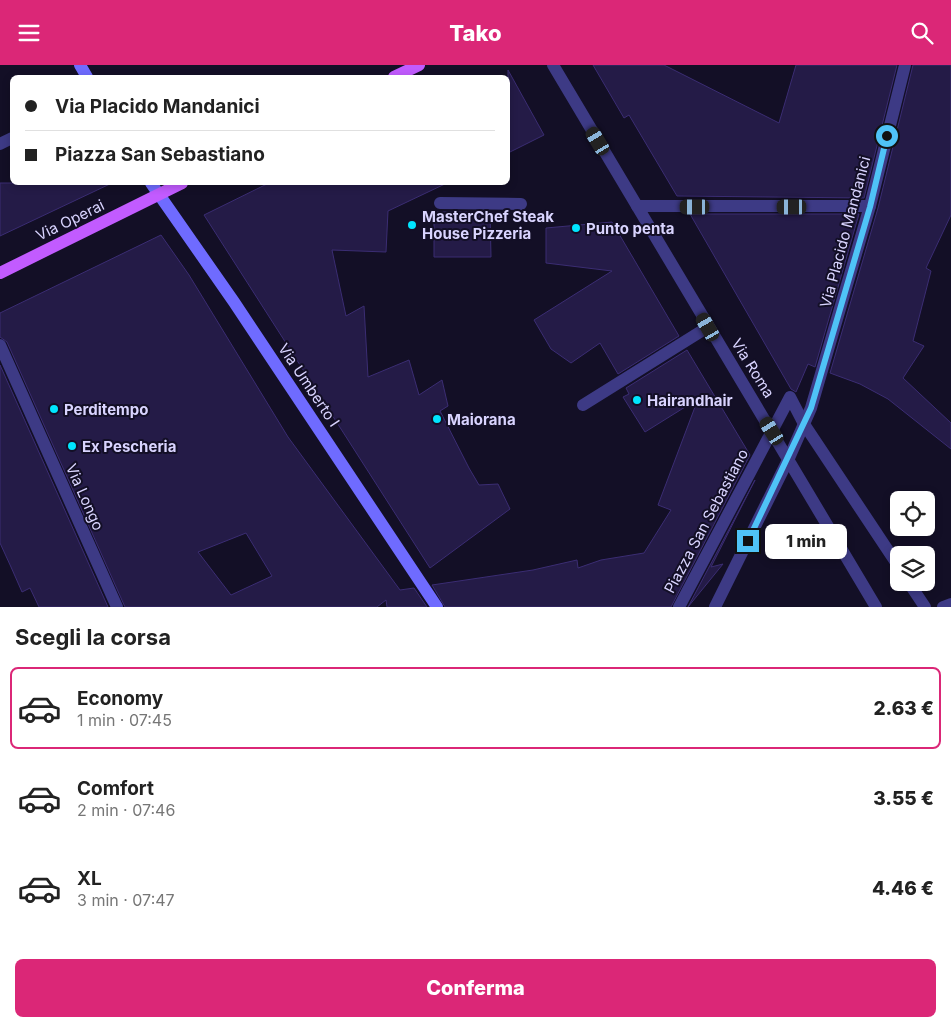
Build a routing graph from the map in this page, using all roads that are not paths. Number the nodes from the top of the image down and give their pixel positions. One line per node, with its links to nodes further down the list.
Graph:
1 (419, 65): 4 (main road)
2 (553, 65): 10 (street, Via Roma)
3 (905, 65): 11 (street, Via Placido Mandanici)
4 (398, 75)
5 (152, 185): 7 (street, Via Umberto I)
6 (178, 185): 7 (main road, Via Operai)
7 (158, 194): 12 (main road, Via Operai); 23 (street, Via Umberto I)
8 (440, 203): 9 (street)
9 (521, 204)
10 (637, 207): 11 (street); 13 (street, Via Roma)
11 (870, 207): 16 (street, Via Placido Mandanici)
12 (0, 273)
13 (708, 327): 15 (street); 17 (street, Via Roma)
14 (0, 345): 22 (street, Via Longo)
15 (583, 405)
16 (804, 424): 17 (street, Piazza San Sebastiano); 18 (street); 19 (street, Piazza San Sebastiano)
17 (772, 431): 18 (street, Via Roma); 24 (street, Piazza San Sebastiano)
18 (789, 458): 25 (street); 26 (street, Via Roma)
19 (890, 553)
20 (914, 591): 27 (street)
21 (951, 604): 28 (street)
22 (116, 607)
23 (437, 607)
24 (679, 607)
25 (715, 607)
26 (876, 607)
27 (925, 607)
28 (943, 607)

